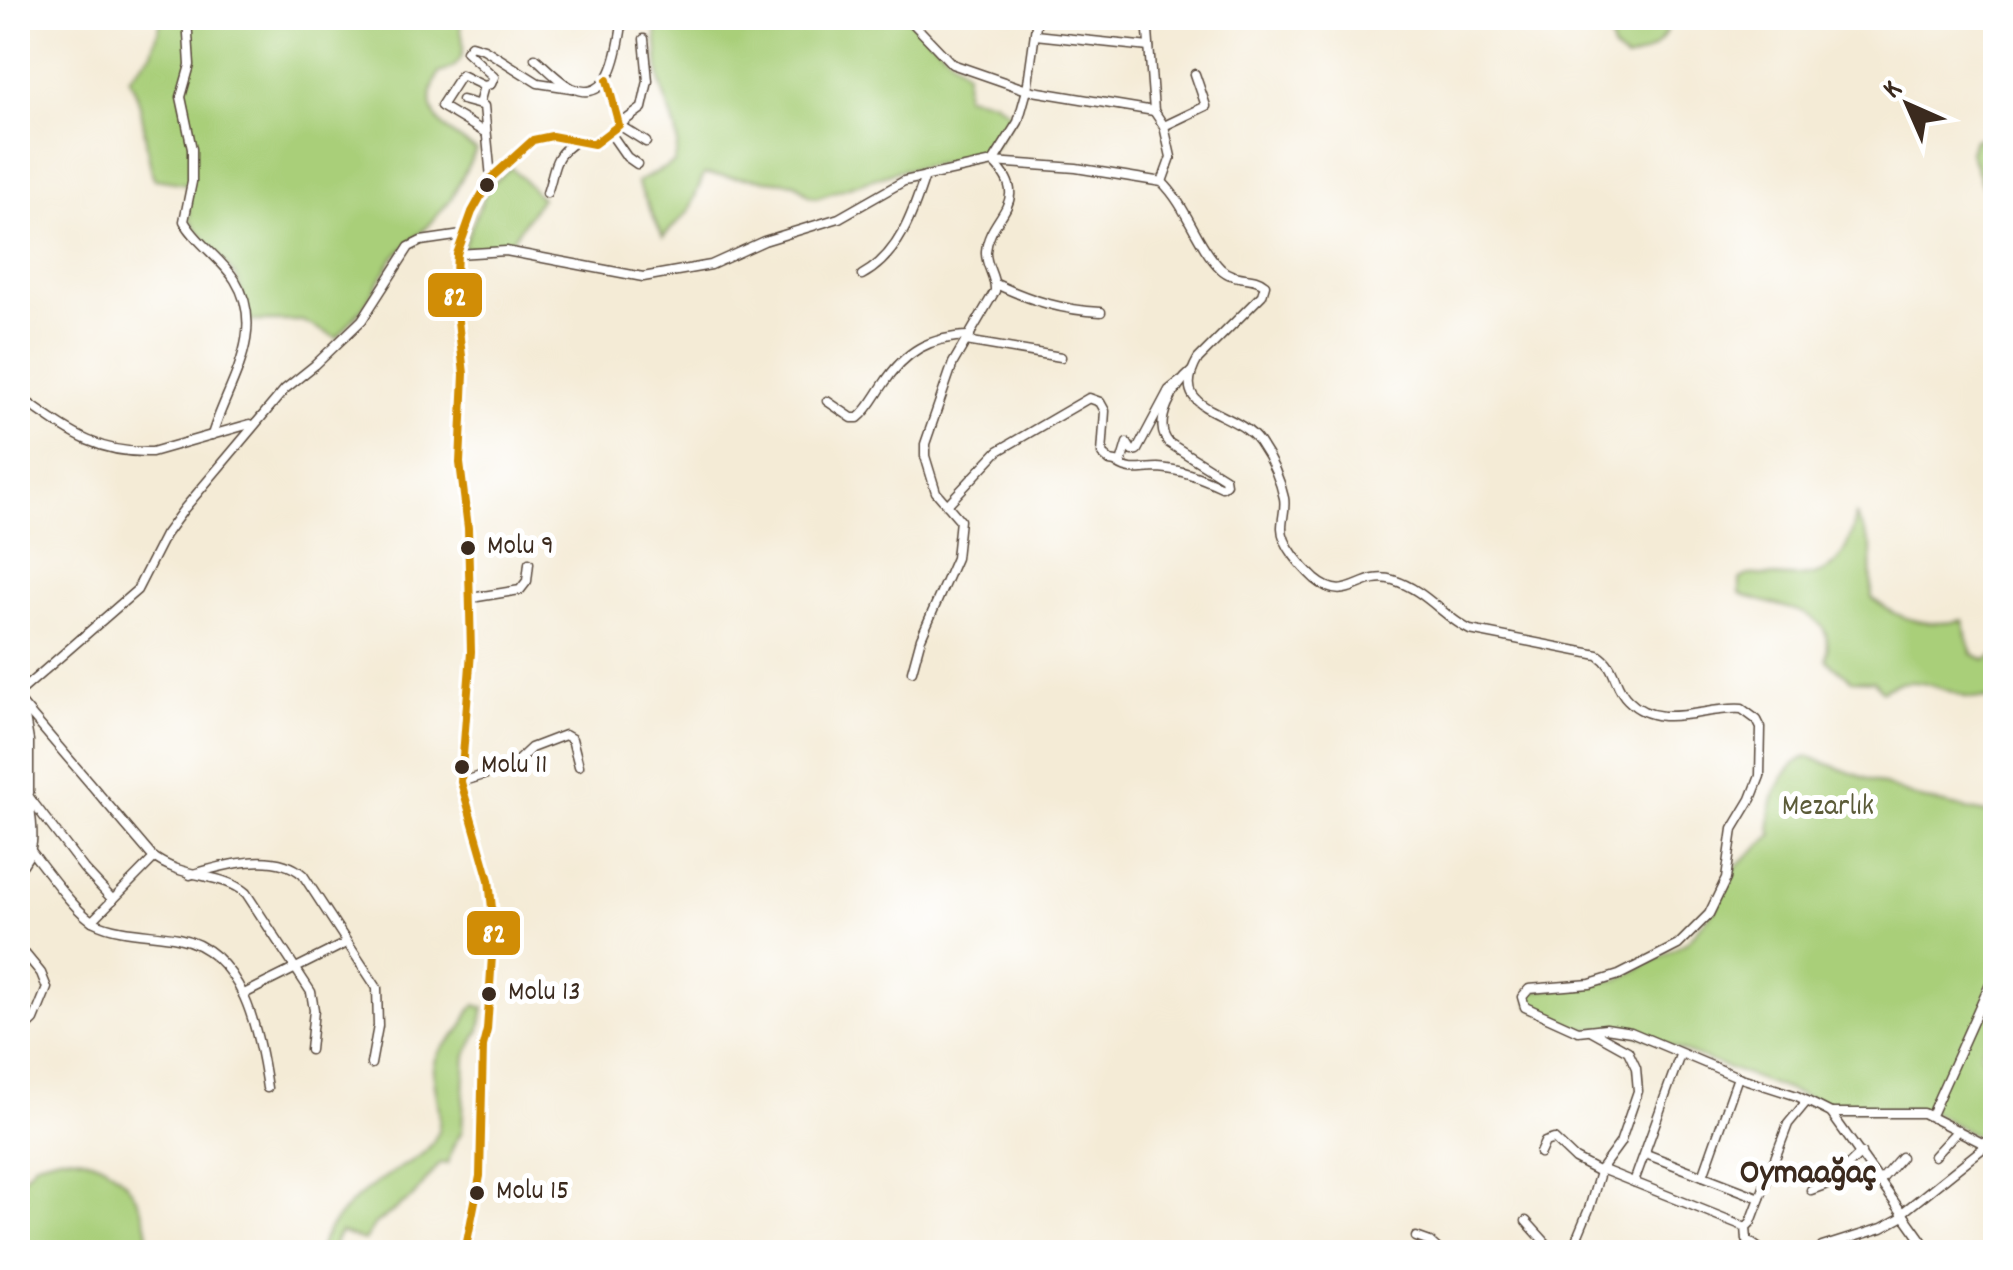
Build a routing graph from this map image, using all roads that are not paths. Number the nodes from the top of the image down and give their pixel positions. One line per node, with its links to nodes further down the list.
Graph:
1 (187, 18): 42 (street)
2 (623, 18): 11 (street)
3 (908, 18): 14 (street)
4 (1037, 18): 6 (street)
5 (1147, 18): 8 (street)
6 (1035, 36): 8 (street); 14 (street)
7 (644, 39): 18 (street)
8 (1149, 47): 17 (street)
9 (535, 58): 13 (street)
10 (1195, 74): 19 (street)
11 (607, 80): 13 (street); 18 (street)
12 (484, 86): 13 (street); 16 (street); 20 (street)
13 (571, 88)
14 (1028, 90): 17 (street); 24 (street)
15 (462, 100): 16 (street)
16 (479, 104): 20 (street)
17 (1154, 111): 19 (street)
18 (619, 126): 21 (street); 23 (street)
19 (1164, 126): 28 (street)
20 (486, 133): 27 (street)
21 (610, 134): 22 (street); 25 (street)
22 (576, 141): 27 (street); 29 (street)
23 (646, 142)
24 (994, 162): 26 (street); 28 (street); 33 (street)
25 (637, 164)
26 (926, 176): 31 (street); 32 (street)
27 (491, 178): 30 (street)
28 (1162, 182): 37 (street)
29 (546, 193)
30 (462, 235): 31 (street); 41 (street)
31 (457, 254): 46 (street)
32 (862, 274)
33 (996, 284): 34 (street); 35 (street)
34 (1102, 312)
35 (968, 338): 36 (street); 40 (street); 44 (street)
36 (1061, 357)
37 (1192, 371): 38 (street); 65 (street)
38 (1179, 382): 43 (street); 43 (street)
39 (18, 396): 42 (street)
40 (827, 401)
41 (254, 422): 42 (street); 48 (street)
42 (212, 435)
43 (1118, 464): 44 (street)
44 (947, 505): 47 (street)
45 (529, 563): 46 (street)
46 (471, 598): 52 (street)
47 (912, 671)
48 (20, 691): 49 (street)
49 (23, 706): 51 (street); 55 (street)
50 (579, 766): 52 (street)
51 (18, 782)
52 (461, 782): 96 (street)
53 (18, 835): 54 (street)
54 (31, 850): 56 (street); 58 (street); 59 (street)
55 (154, 858): 57 (street); 58 (street)
56 (18, 870)
57 (190, 875): 60 (street); 62 (street)
58 (112, 900): 59 (street)
59 (92, 920): 64 (street)
60 (346, 942): 62 (street); 69 (street)
61 (18, 945): 66 (street)
62 (295, 967): 64 (street); 67 (street)
63 (1996, 970): 74 (street)
64 (244, 994): 71 (street)
65 (1589, 1030): 68 (street); 83 (street)
66 (18, 1035)
67 (310, 1050)
68 (1680, 1055): 70 (street); 79 (street)
69 (372, 1064)
70 (1738, 1077): 72 (street); 84 (street)
71 (268, 1088)
72 (1807, 1101): 73 (street); 89 (street)
73 (1831, 1114): 74 (street); 78 (street)
74 (1931, 1115): 75 (street)
75 (1958, 1130): 76 (street); 80 (street)
76 (1992, 1146): 90 (street)
77 (1540, 1153): 83 (street)
78 (1861, 1153): 85 (street); 88 (street)
79 (1646, 1154): 84 (street); 86 (street)
80 (1934, 1156)
81 (1901, 1158): 85 (street)
82 (1996, 1169): 87 (street)
83 (1601, 1170): 86 (street); 99 (street)
84 (1702, 1176): 89 (street)
85 (1880, 1181): 90 (street)
86 (1634, 1182): 92 (street)
87 (1996, 1184)
88 (1811, 1190)
89 (1760, 1198): 92 (street)
90 (1903, 1214): 94 (street); 95 (street)
91 (1526, 1221): 98 (street)
92 (1746, 1226): 100 (street)
93 (1416, 1237): 97 (street)
94 (1822, 1247)
95 (1927, 1248): 101 (street)
96 (465, 1252)
97 (1440, 1252)
98 (1554, 1252)
99 (1571, 1252)
100 (1764, 1252)
101 (1914, 1252)

